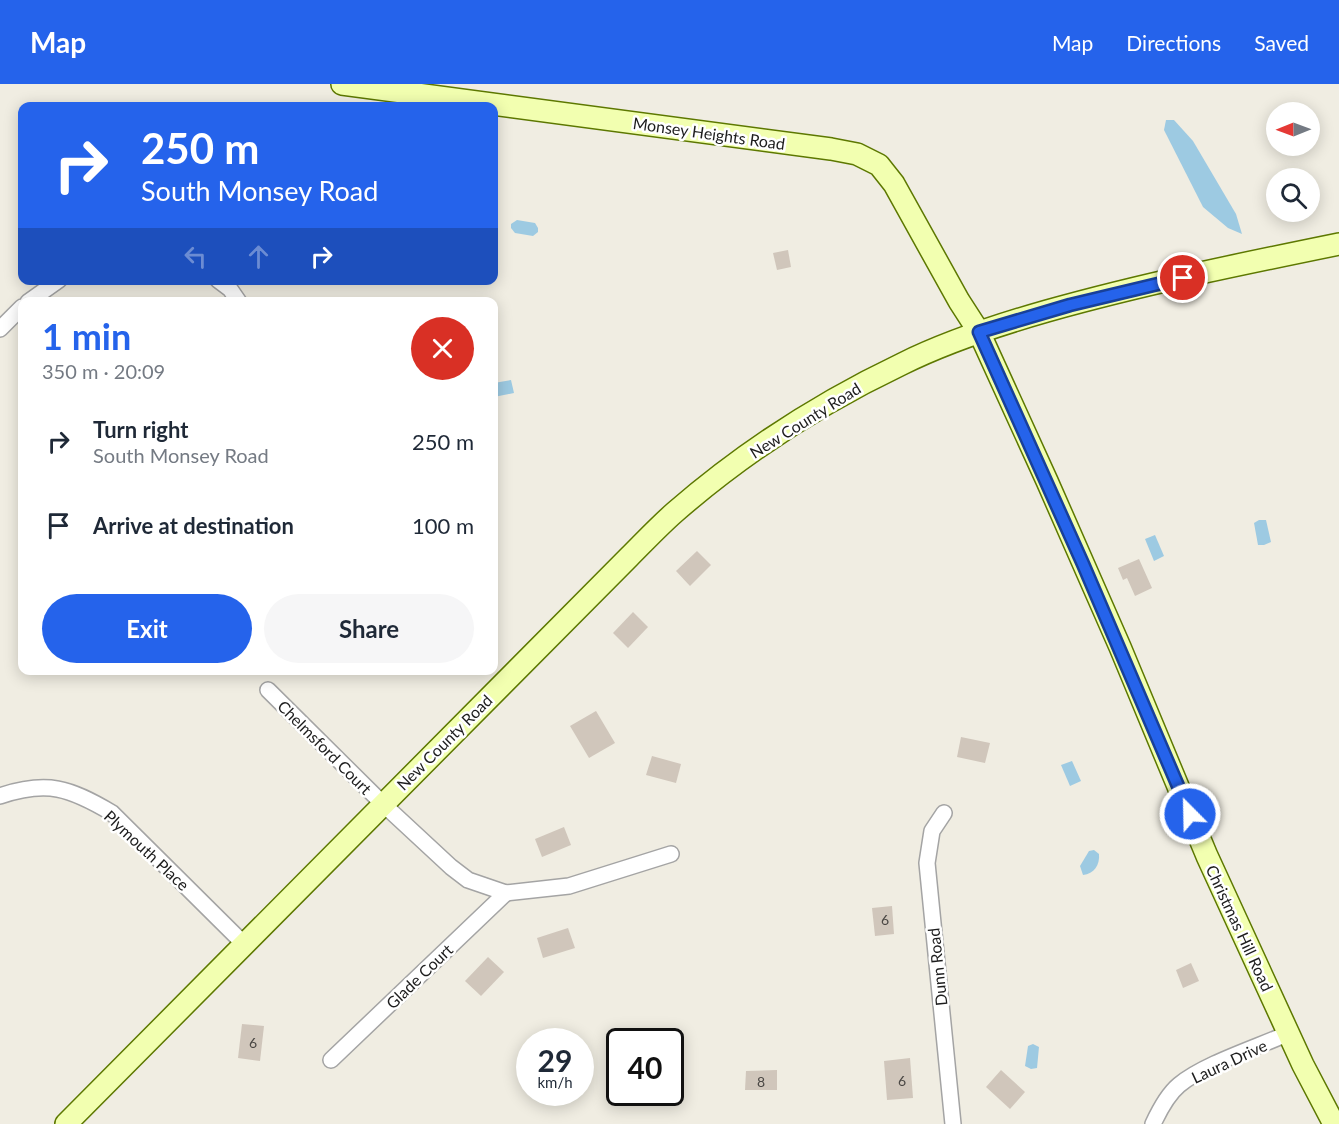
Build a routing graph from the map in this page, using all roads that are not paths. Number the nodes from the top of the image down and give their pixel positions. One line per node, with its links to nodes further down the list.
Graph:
1 (342, 84): 2 (street, Monsey Heights Road)
2 (477, 102)
3 (498, 105): 11 (street, Monsey Heights Road)
4 (1339, 244): 11 (street, New County Road)
5 (51, 285): 7 (street)
6 (225, 285): 8 (street)
7 (35, 297)
8 (236, 297)
9 (18, 311): 10 (street)
10 (0, 329)
11 (979, 332): 14 (street, New County Road); 19 (street, Christmas Hill Road)
12 (268, 690): 14 (street, Chelmsford Court)
13 (0, 796): 18 (street, Plymouth Place)
14 (382, 803): 17 (street, Chelmsford Court); 18 (street, New County Road)
15 (944, 813): 22 (street, Dunn Road)
16 (671, 854): 17 (street)
17 (507, 893): 20 (street, Glade Court)
18 (243, 943): 21 (street, New County Road)
19 (1289, 1033): 23 (street, Laura Drive); 24 (street, Christmas Hill Road)
20 (331, 1060)
21 (66, 1124)
22 (953, 1124)
23 (1153, 1124)
24 (1334, 1124)

